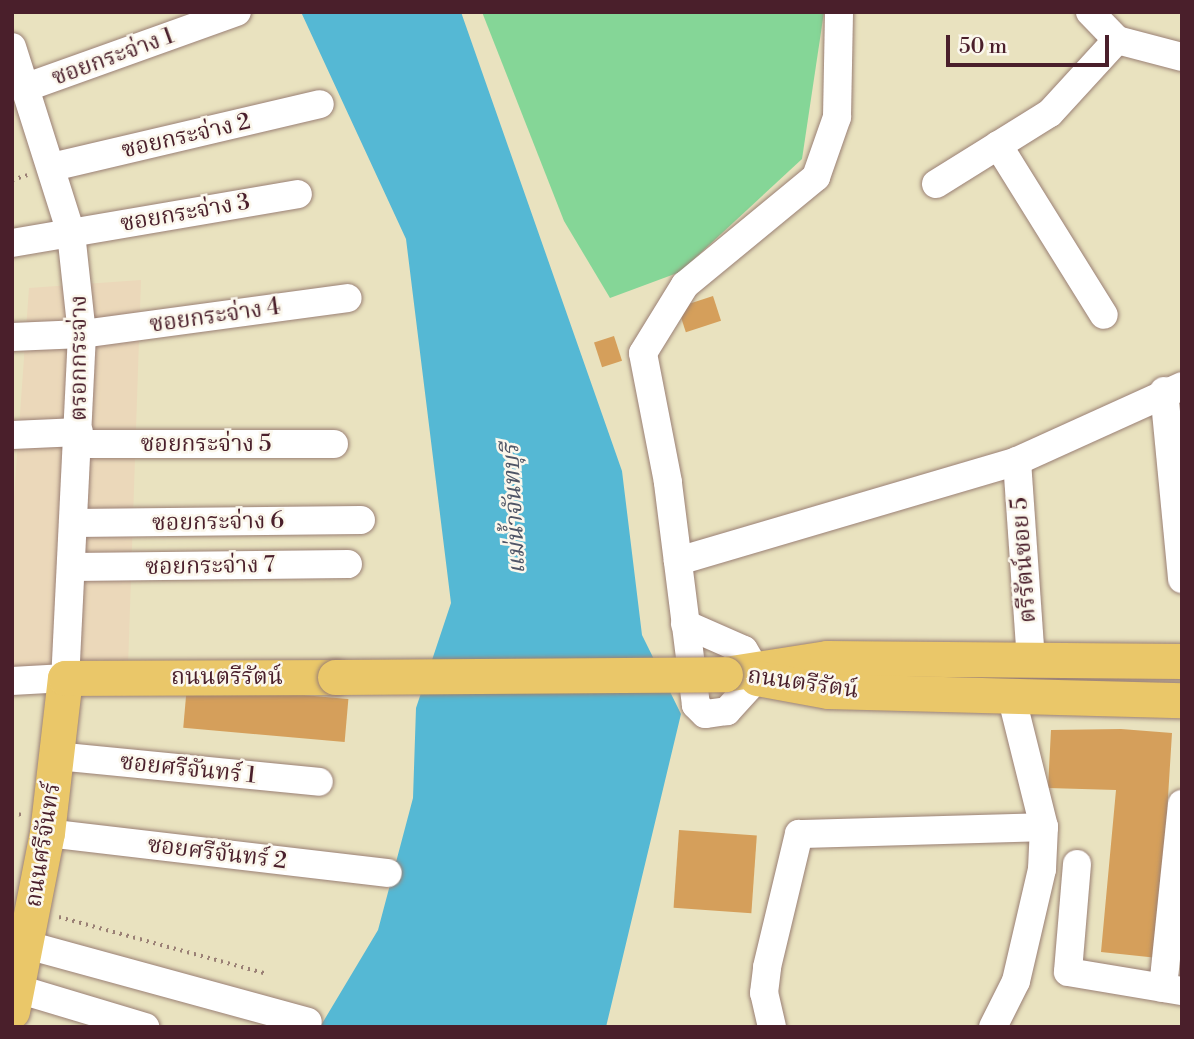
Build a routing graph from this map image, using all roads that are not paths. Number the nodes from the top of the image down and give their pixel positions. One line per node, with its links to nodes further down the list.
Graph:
1 (237, 12): 7 (street, ซอยกระจ่าง 1)
2 (839, 12): 26 (street)
3 (1090, 12): 4 (street)
4 (1117, 40): 6 (street); 9 (street)
5 (12, 47): 7 (street, ตรอกกระจ่าง)
6 (1182, 57)
7 (27, 87): 10 (street, ตรอกกระจ่าง)
8 (320, 104): 10 (street, ซอยกระจ่าง 2)
9 (998, 145): 11 (street); 16 (street)
10 (52, 167): 13 (street, ตรอกกระจ่าง)
11 (936, 184)
12 (298, 194): 13 (street, ซอยกระจ่าง 3)
13 (71, 233): 14 (street, ซอยกระจ่าง 3); 17 (street, ตรอกกระจ่าง)
14 (12, 243)
15 (348, 298): 17 (street, ซอยกระจ่าง 4)
16 (1104, 315)
17 (82, 334): 18 (street, ซอยกระจ่าง 4); 21 (street, ตรอกกระจ่าง)
18 (12, 337)
19 (1173, 389): 23 (street); 29 (street)
20 (12, 435): 21 (street, ซอยกระจ่าง 5)
21 (79, 438): 22 (street, ซอยกระจ่าง 5); 25 (street, ตรอกกระจ่าง)
22 (334, 444)
23 (1017, 461): 26 (street); 31 (street, ตรีรัตน์ซอย 5)
24 (361, 520): 25 (street, ซอยกระจ่าง 6)
25 (74, 523): 28 (street, ตรอกกระจ่าง)
26 (678, 561): 30 (street)
27 (348, 564): 28 (street, ซอยกระจ่าง 7)
28 (72, 567): 34 (street, ตรอกกระจ่าง)
29 (1182, 579)
30 (685, 624): 33 (street); 33 (street)
31 (1031, 660): 32 (main road, ถนนตรีรัตน์); 33 (main road, ถนนตรีรัตน์)
32 (1182, 662)
33 (744, 674): 34 (main road, ถนนตรีรัตน์, bridge); 36 (main road, ถนนตรีรัตน์)
34 (65, 678): 35 (street); 38 (main road, ถนนศรีจันทร์)
35 (12, 681)
36 (1011, 695): 37 (main road, ถนนตรีรัตน์); 41 (street)
37 (1182, 699)
38 (56, 756): 39 (street, ซอยศรีจันทร์ 1); 42 (main road, ถนนศรีจันทร์)
39 (319, 782)
40 (1182, 804): 46 (street)
41 (1044, 827): 50 (street); 51 (street)
42 (47, 833): 44 (street, ซอยศรีจันทร์ 2); 45 (main road, ถนนศรีจันทร์)
43 (1077, 864): 46 (street)
44 (388, 873)
45 (27, 945): 47 (main road, ถนนศรีจันทร์); 48 (street)
46 (1173, 989)
47 (15, 1000): 49 (street)
48 (308, 1022)
49 (145, 1027)
50 (772, 1027)
51 (993, 1027)

